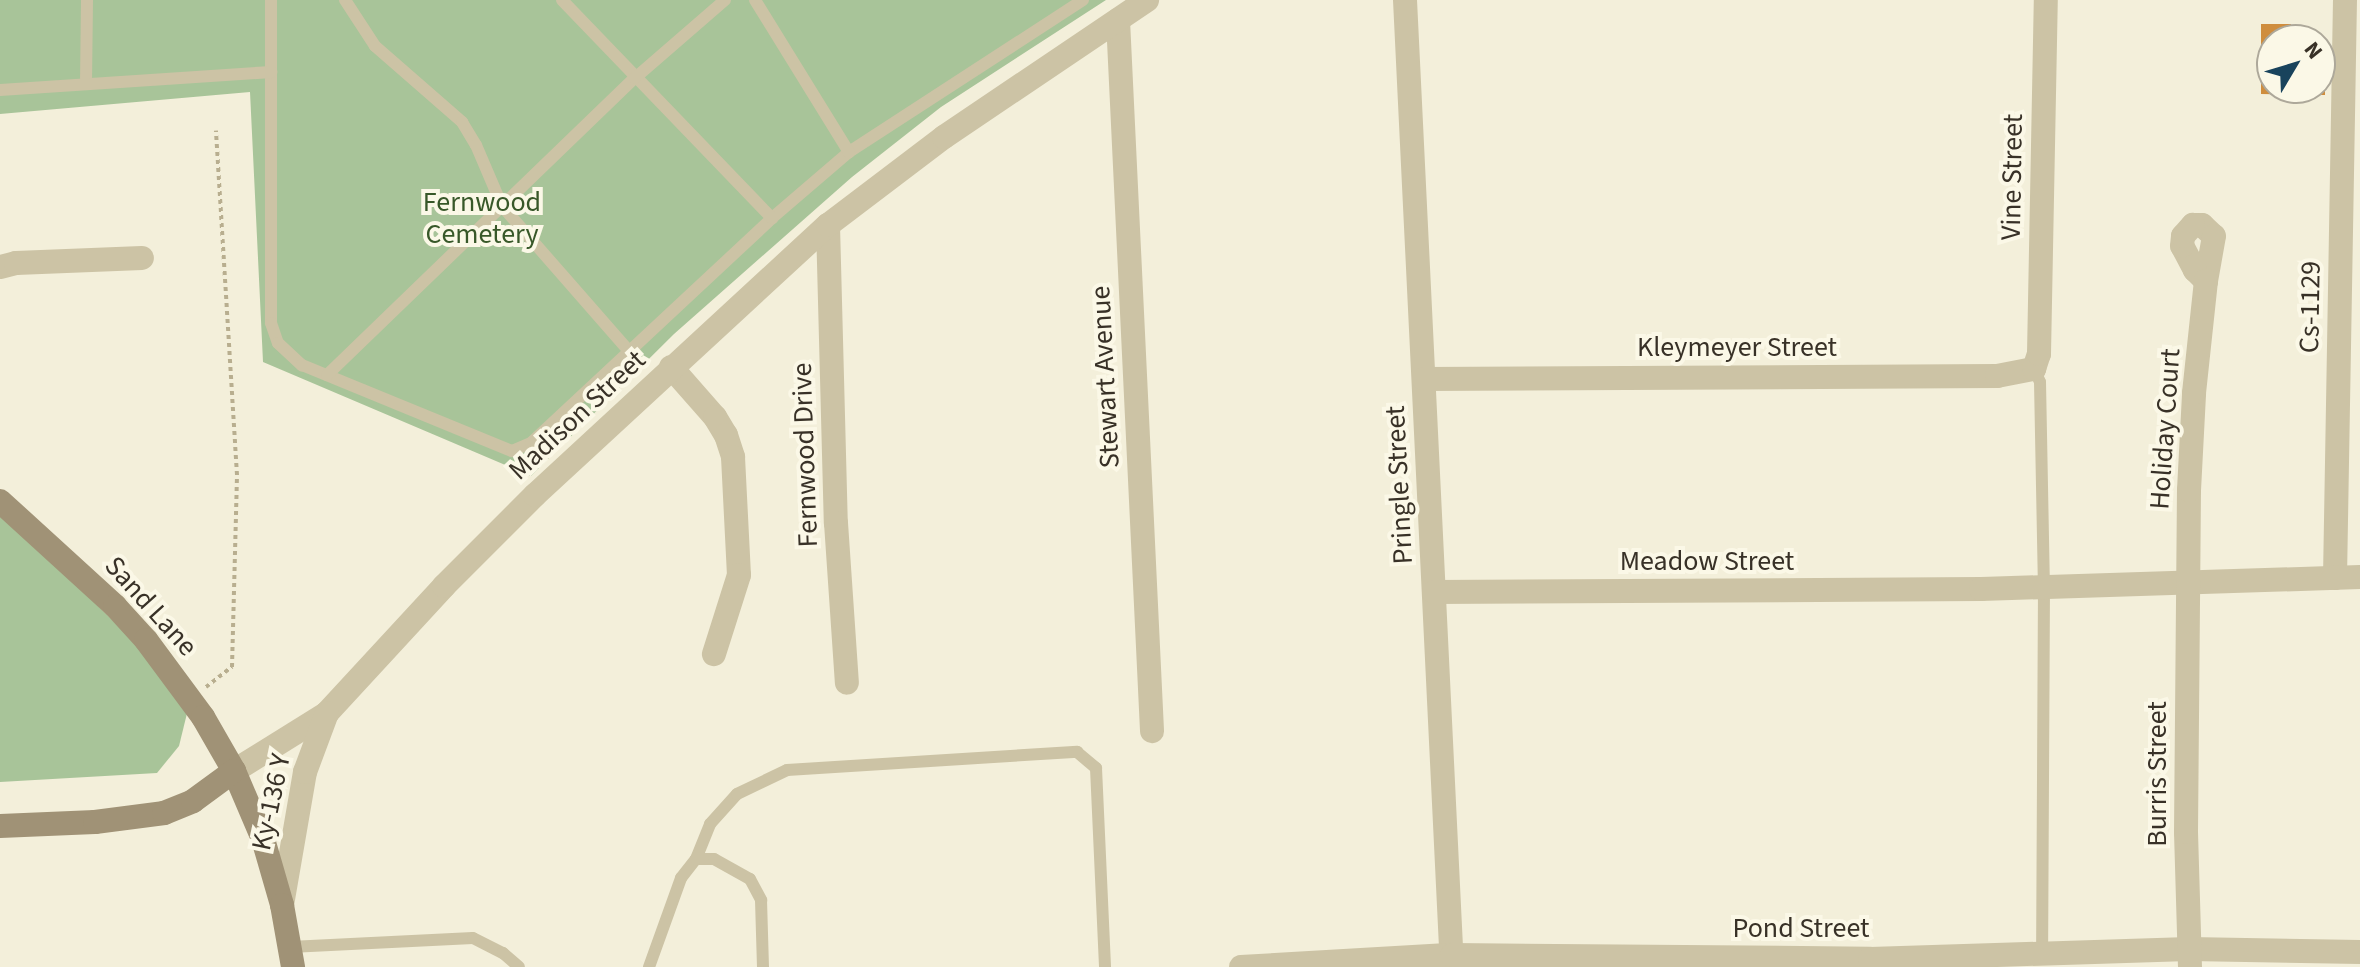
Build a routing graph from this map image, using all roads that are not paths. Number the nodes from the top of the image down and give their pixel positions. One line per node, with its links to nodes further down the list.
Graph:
1 (87, 0): 15 (lane)
2 (271, 0): 13 (lane)
3 (345, 0): 18 (lane)
4 (562, 0): 14 (lane)
5 (725, 0): 14 (lane)
6 (755, 0): 17 (lane)
7 (1083, 0): 17 (lane)
8 (1147, 0): 12 (street, Madison Street)
9 (1405, 0): 28 (street, Pringle Street)
10 (2046, 0): 25 (street, Vine Street)
11 (2345, 0): 31 (street, Cs-1129)
12 (1118, 20): 20 (street, Madison Street); 38 (street, Stewart Avenue)
13 (271, 72): 15 (lane); 27 (lane)
14 (635, 78): 18 (lane); 19 (lane)
15 (86, 83): 16 (lane)
16 (0, 90)
17 (849, 152): 19 (lane)
18 (502, 206): 24 (lane); 27 (lane)
19 (772, 218): 24 (lane)
20 (828, 225): 26 (street, Madison Street); 36 (street, Fernwood Drive)
21 (142, 258): 22 (street)
22 (0, 267)
23 (2206, 281): 32 (street, Holiday Court)
24 (629, 351): 27 (lane)
25 (2036, 362): 28 (street, Kleymeyer Street); 33 (lane)
26 (671, 367): 35 (street); 37 (street, Madison Street)
27 (327, 375)
28 (1424, 379): 34 (street, Pringle Street)
29 (0, 501): 39 (main road, Sand Lane)
30 (2360, 577): 31 (street)
31 (2335, 578): 32 (street)
32 (2188, 581): 33 (street); 46 (street, Burris Street)
33 (2049, 586): 34 (street, Meadow Street); 44 (lane)
34 (1434, 592): 47 (street, Pringle Street)
35 (714, 654)
36 (847, 683)
37 (327, 713): 39 (street, Madison Street); 42 (street, Ky-136 Y)
38 (1152, 731)
39 (234, 771): 40 (main road); 42 (main road)
40 (0, 826)
41 (696, 859): 50 (lane); 51 (lane); 52 (lane)
42 (282, 905): 45 (main road)
43 (2360, 952): 46 (street, Pond Street)
44 (2042, 953): 46 (street, Pond Street); 48 (street, Pond Street)
45 (292, 957): 49 (lane)
46 (2189, 958)
47 (1452, 961): 48 (street, Pond Street); 53 (street, Pond Street)
48 (1870, 963)
49 (519, 967)
50 (649, 967)
51 (763, 967)
52 (1105, 967)
53 (1241, 967)

